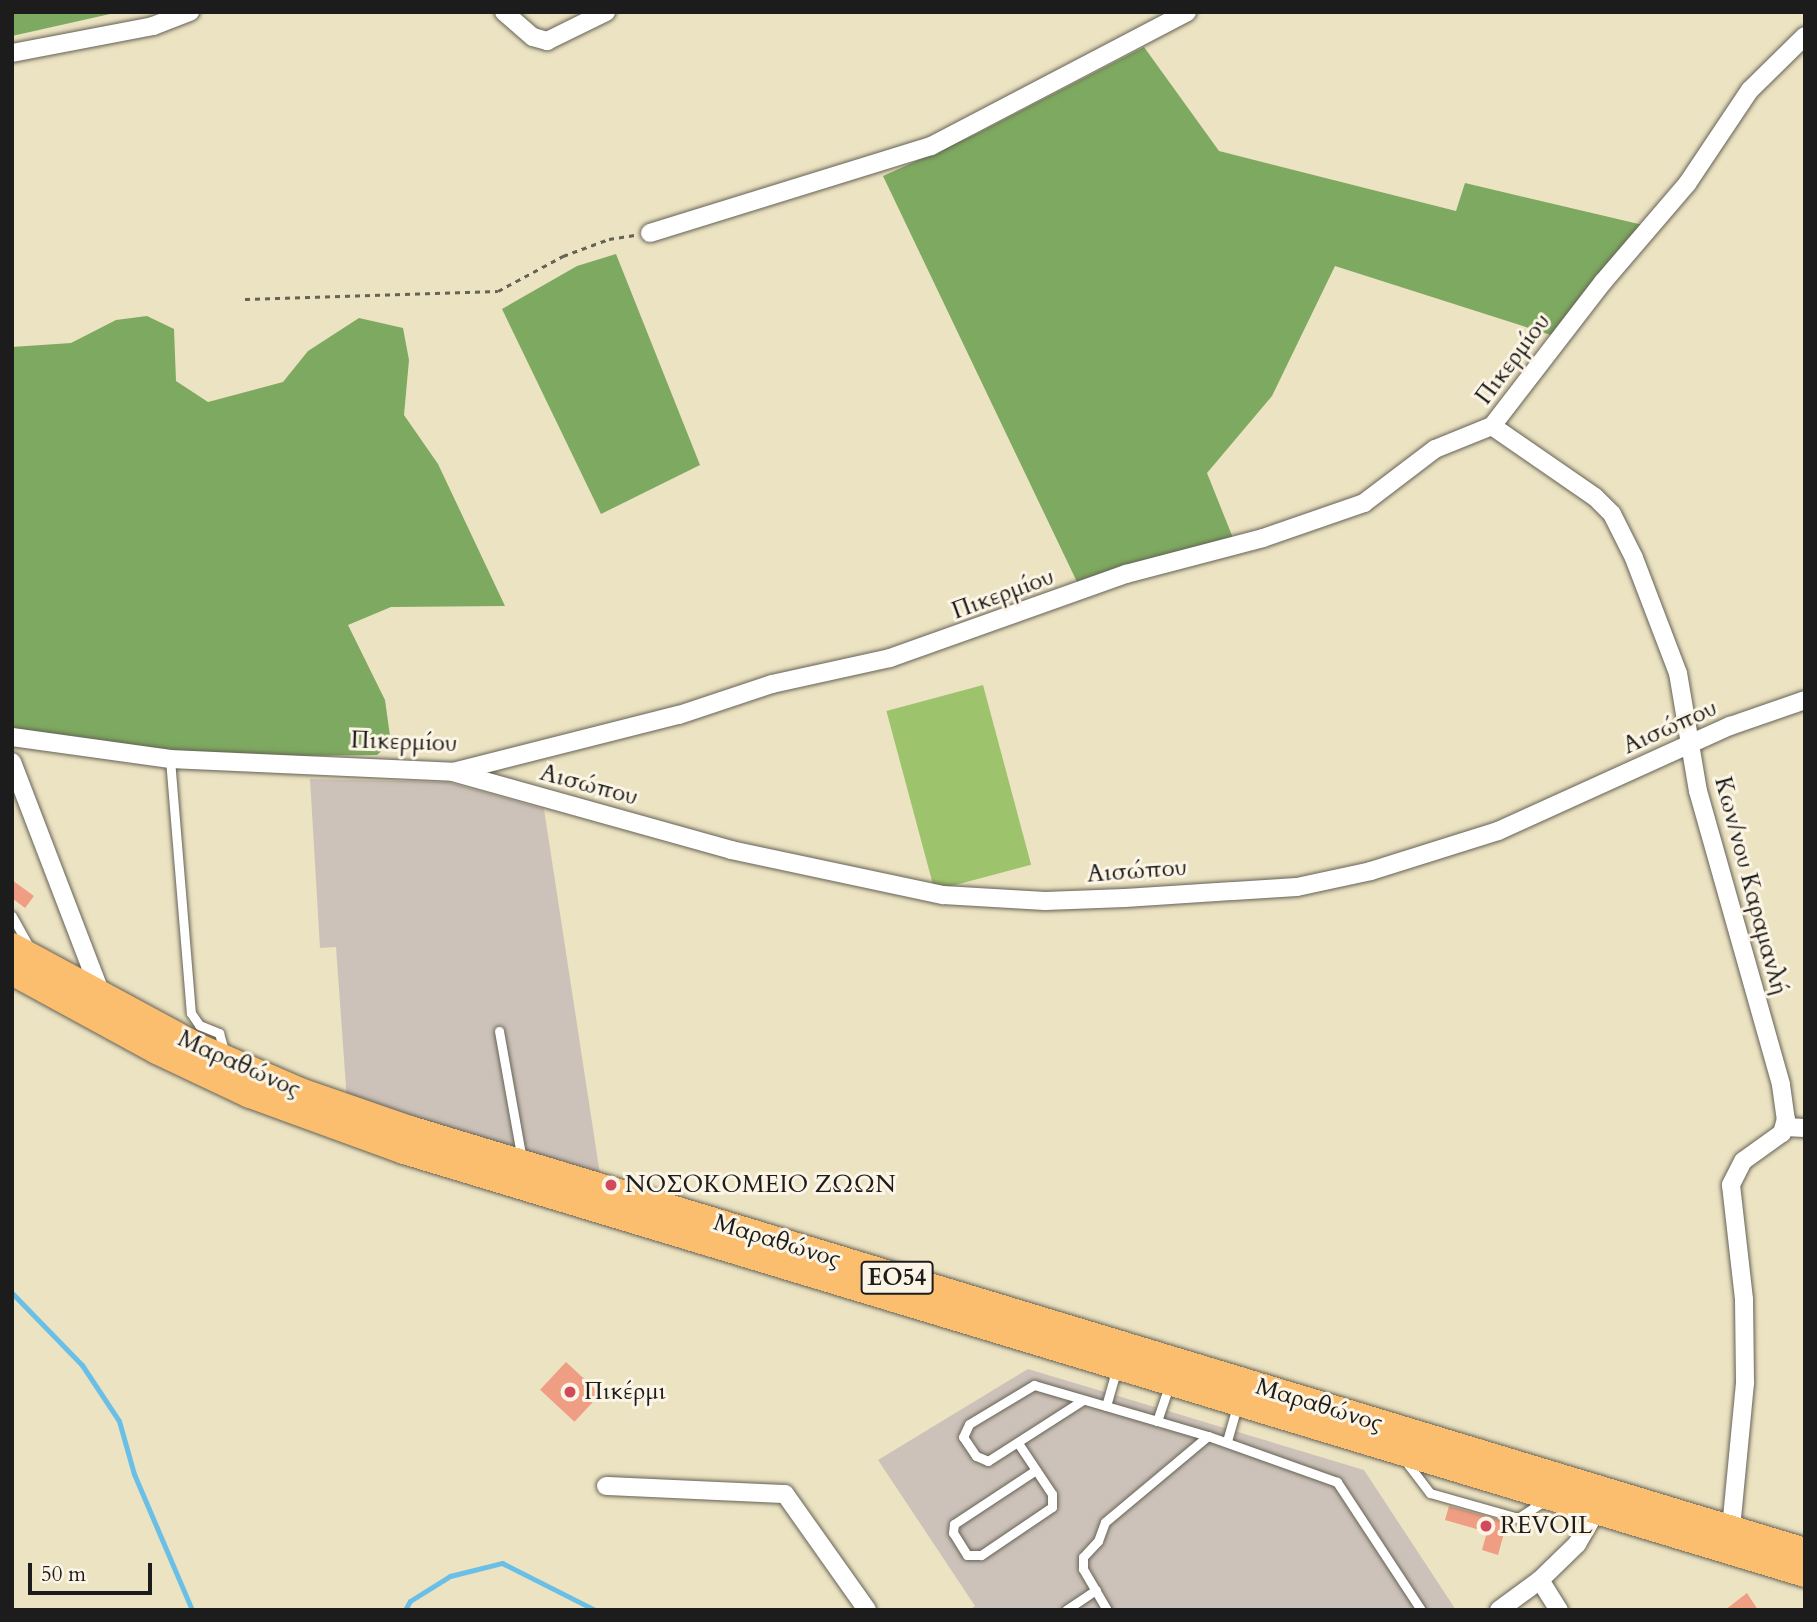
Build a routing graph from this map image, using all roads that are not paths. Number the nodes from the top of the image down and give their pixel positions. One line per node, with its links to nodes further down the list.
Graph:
1 (190, 12): 6 (street)
2 (504, 12): 3 (street)
3 (606, 12)
4 (1187, 12): 7 (street)
5 (1805, 36): 8 (street, Πικερμίου)
6 (12, 53)
7 (650, 233)
8 (1493, 426): 11 (street, Κων/νου Καραμανλή); 14 (street, Πικερμίου)
9 (1805, 700): 11 (street, Αισώπου)
10 (12, 737): 12 (street, Πικερμίου)
11 (1692, 743): 14 (street, Αισώπου); 20 (street, Κων/νου Καραμανλή)
12 (170, 760): 14 (street, Πικερμίου); 19 (lane)
13 (12, 762): 17 (street)
14 (453, 772)
15 (12, 916): 16 (lane)
16 (20, 959): 17 (main road, Μαραθώνος / ΕΟ54); 23 (main road, Μαραθώνος / ΕΟ54)
17 (102, 998): 19 (main road, Μαραθώνος / ΕΟ54)
18 (499, 1031): 22 (lane)
19 (224, 1059): 22 (main road, Μαραθώνος / ΕΟ54)
20 (1785, 1127): 21 (street); 35 (street)
21 (1805, 1128)
22 (522, 1164): 35 (main road, Μαραθώνος / ΕΟ54)
23 (1118, 1366): 24 (main road, Μαραθώνος / ΕΟ54); 27 (lane)
24 (1170, 1382): 26 (main road, Μαραθώνος / ΕΟ54); 28 (lane)
25 (1083, 1399): 27 (lane); 31 (lane); 31 (lane)
26 (1238, 1402): 30 (lane); 34 (main road, Μαραθώνος / ΕΟ54)
27 (1106, 1406): 28 (lane)
28 (1157, 1421): 29 (lane)
29 (1208, 1436): 30 (lane); 39 (lane)
30 (1227, 1441): 43 (lane)
31 (1018, 1443): 32 (lane)
32 (1036, 1469): 32 (lane)
33 (606, 1486): 40 (street)
34 (1597, 1510): 37 (main road, Μαραθώνος / ΕΟ54); 38 (street)
35 (1731, 1530): 36 (main road, Μαραθώνος / ΕΟ54)
36 (1805, 1552)
37 (1805, 1573)
38 (1539, 1580): 44 (street); 45 (street)
39 (1096, 1590): 41 (lane); 42 (lane)
40 (867, 1610)
41 (1066, 1610)
42 (1107, 1610)
43 (1421, 1610)
44 (1499, 1610)
45 (1559, 1610)

